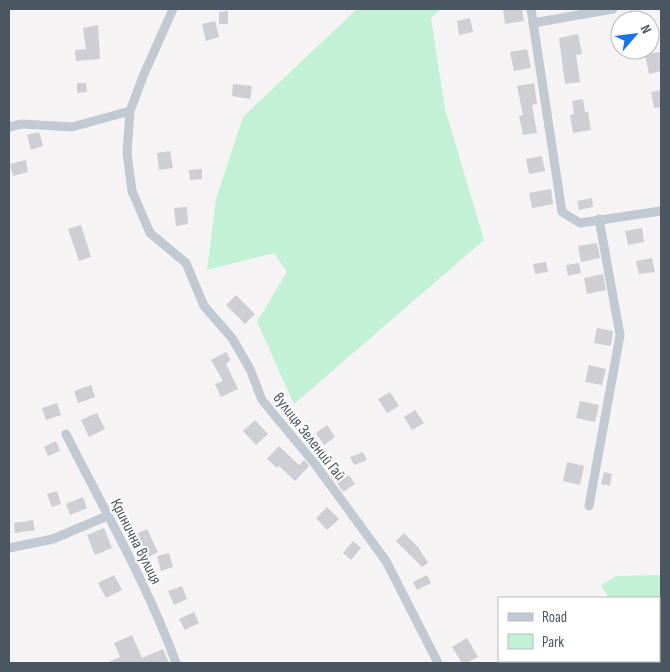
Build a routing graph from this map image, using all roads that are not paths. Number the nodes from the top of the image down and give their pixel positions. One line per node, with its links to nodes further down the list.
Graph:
1 (173, 9): 5 (street, вулиця Зелений Гай)
2 (531, 9): 4 (street)
3 (613, 9): 4 (street)
4 (533, 23): 8 (street)
5 (130, 111): 6 (street); 14 (street, вулиця Зелений Гай)
6 (9, 126)
7 (661, 211): 8 (street)
8 (599, 219): 10 (street)
9 (66, 434): 11 (street, Кринична вулиця)
10 (588, 506)
11 (107, 516): 12 (street); 13 (street, Кринична вулиця)
12 (9, 548)
13 (176, 663)
14 (438, 663)

